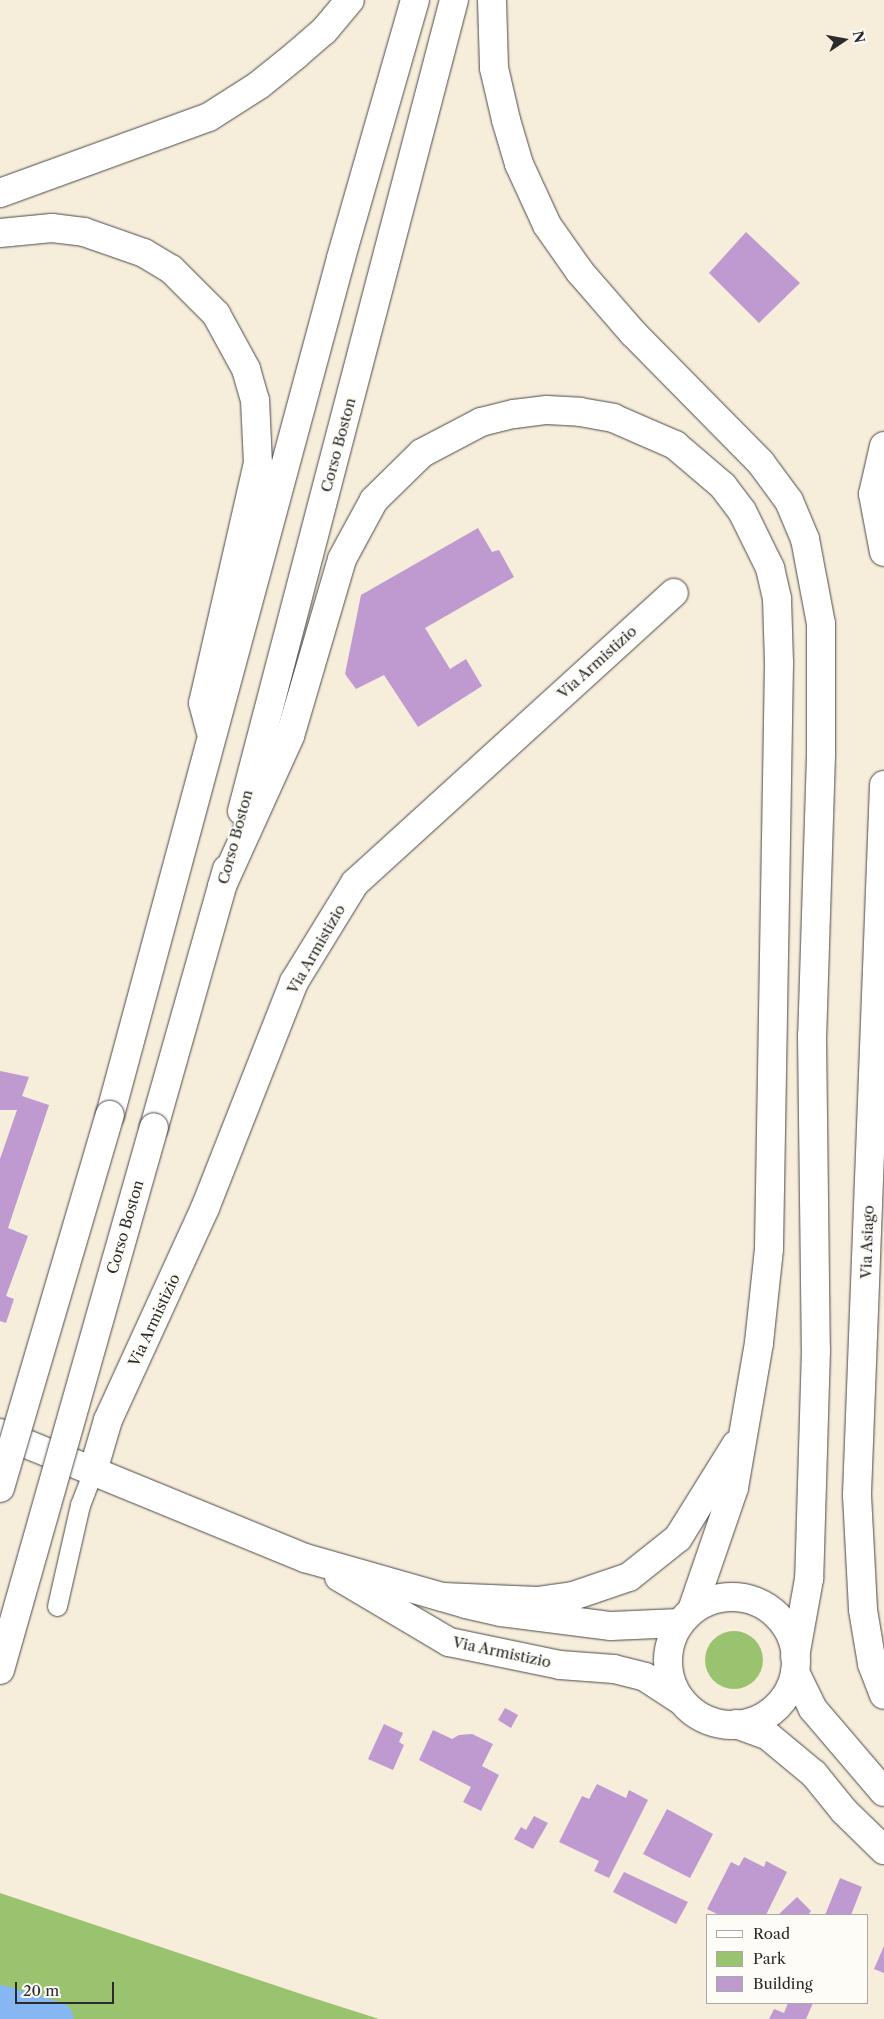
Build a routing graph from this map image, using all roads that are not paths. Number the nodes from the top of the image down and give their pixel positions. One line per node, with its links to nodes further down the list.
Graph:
1 (350, 0): 5 (main road)
2 (415, 0): 10 (main road)
3 (454, 0): 12 (main road, Corso Boston)
4 (492, 0): 21 (main road)
5 (0, 193)
6 (0, 233): 10 (main road)
7 (884, 446): 8 (main road)
8 (884, 552)
9 (674, 593): 15 (main road, Via Armistizio)
10 (213, 740): 16 (main road, bridge)
11 (884, 785): 23 (main road, Via Asiago)
12 (222, 886): 14 (main road); 22 (main road, Corso Boston, bridge)
13 (0, 1433): 15 (main road, Via Armistizio)
14 (743, 1434): 18 (main road); 20 (main road)
15 (93, 1471): 17 (main road, Via Armistizio); 19 (lane, Via Armistizio)
16 (0, 1488)
17 (305, 1558): 18 (main road, Via Armistizio); 24 (main road, Via Armistizio)
18 (443, 1597): 20 (main road, Via Armistizio)
19 (57, 1606)
20 (686, 1617): 21 (main road, Via Armistizio); 24 (main road, Via Armistizio)
21 (795, 1664): 25 (main road, Via Armistizio); 26 (main road, Via Armistizio)
22 (0, 1670)
23 (884, 1695)
24 (682, 1701): 25 (main road, Via Armistizio)
25 (736, 1724): 27 (main road, Via Armistizio)
26 (884, 1792)
27 (884, 1850)

